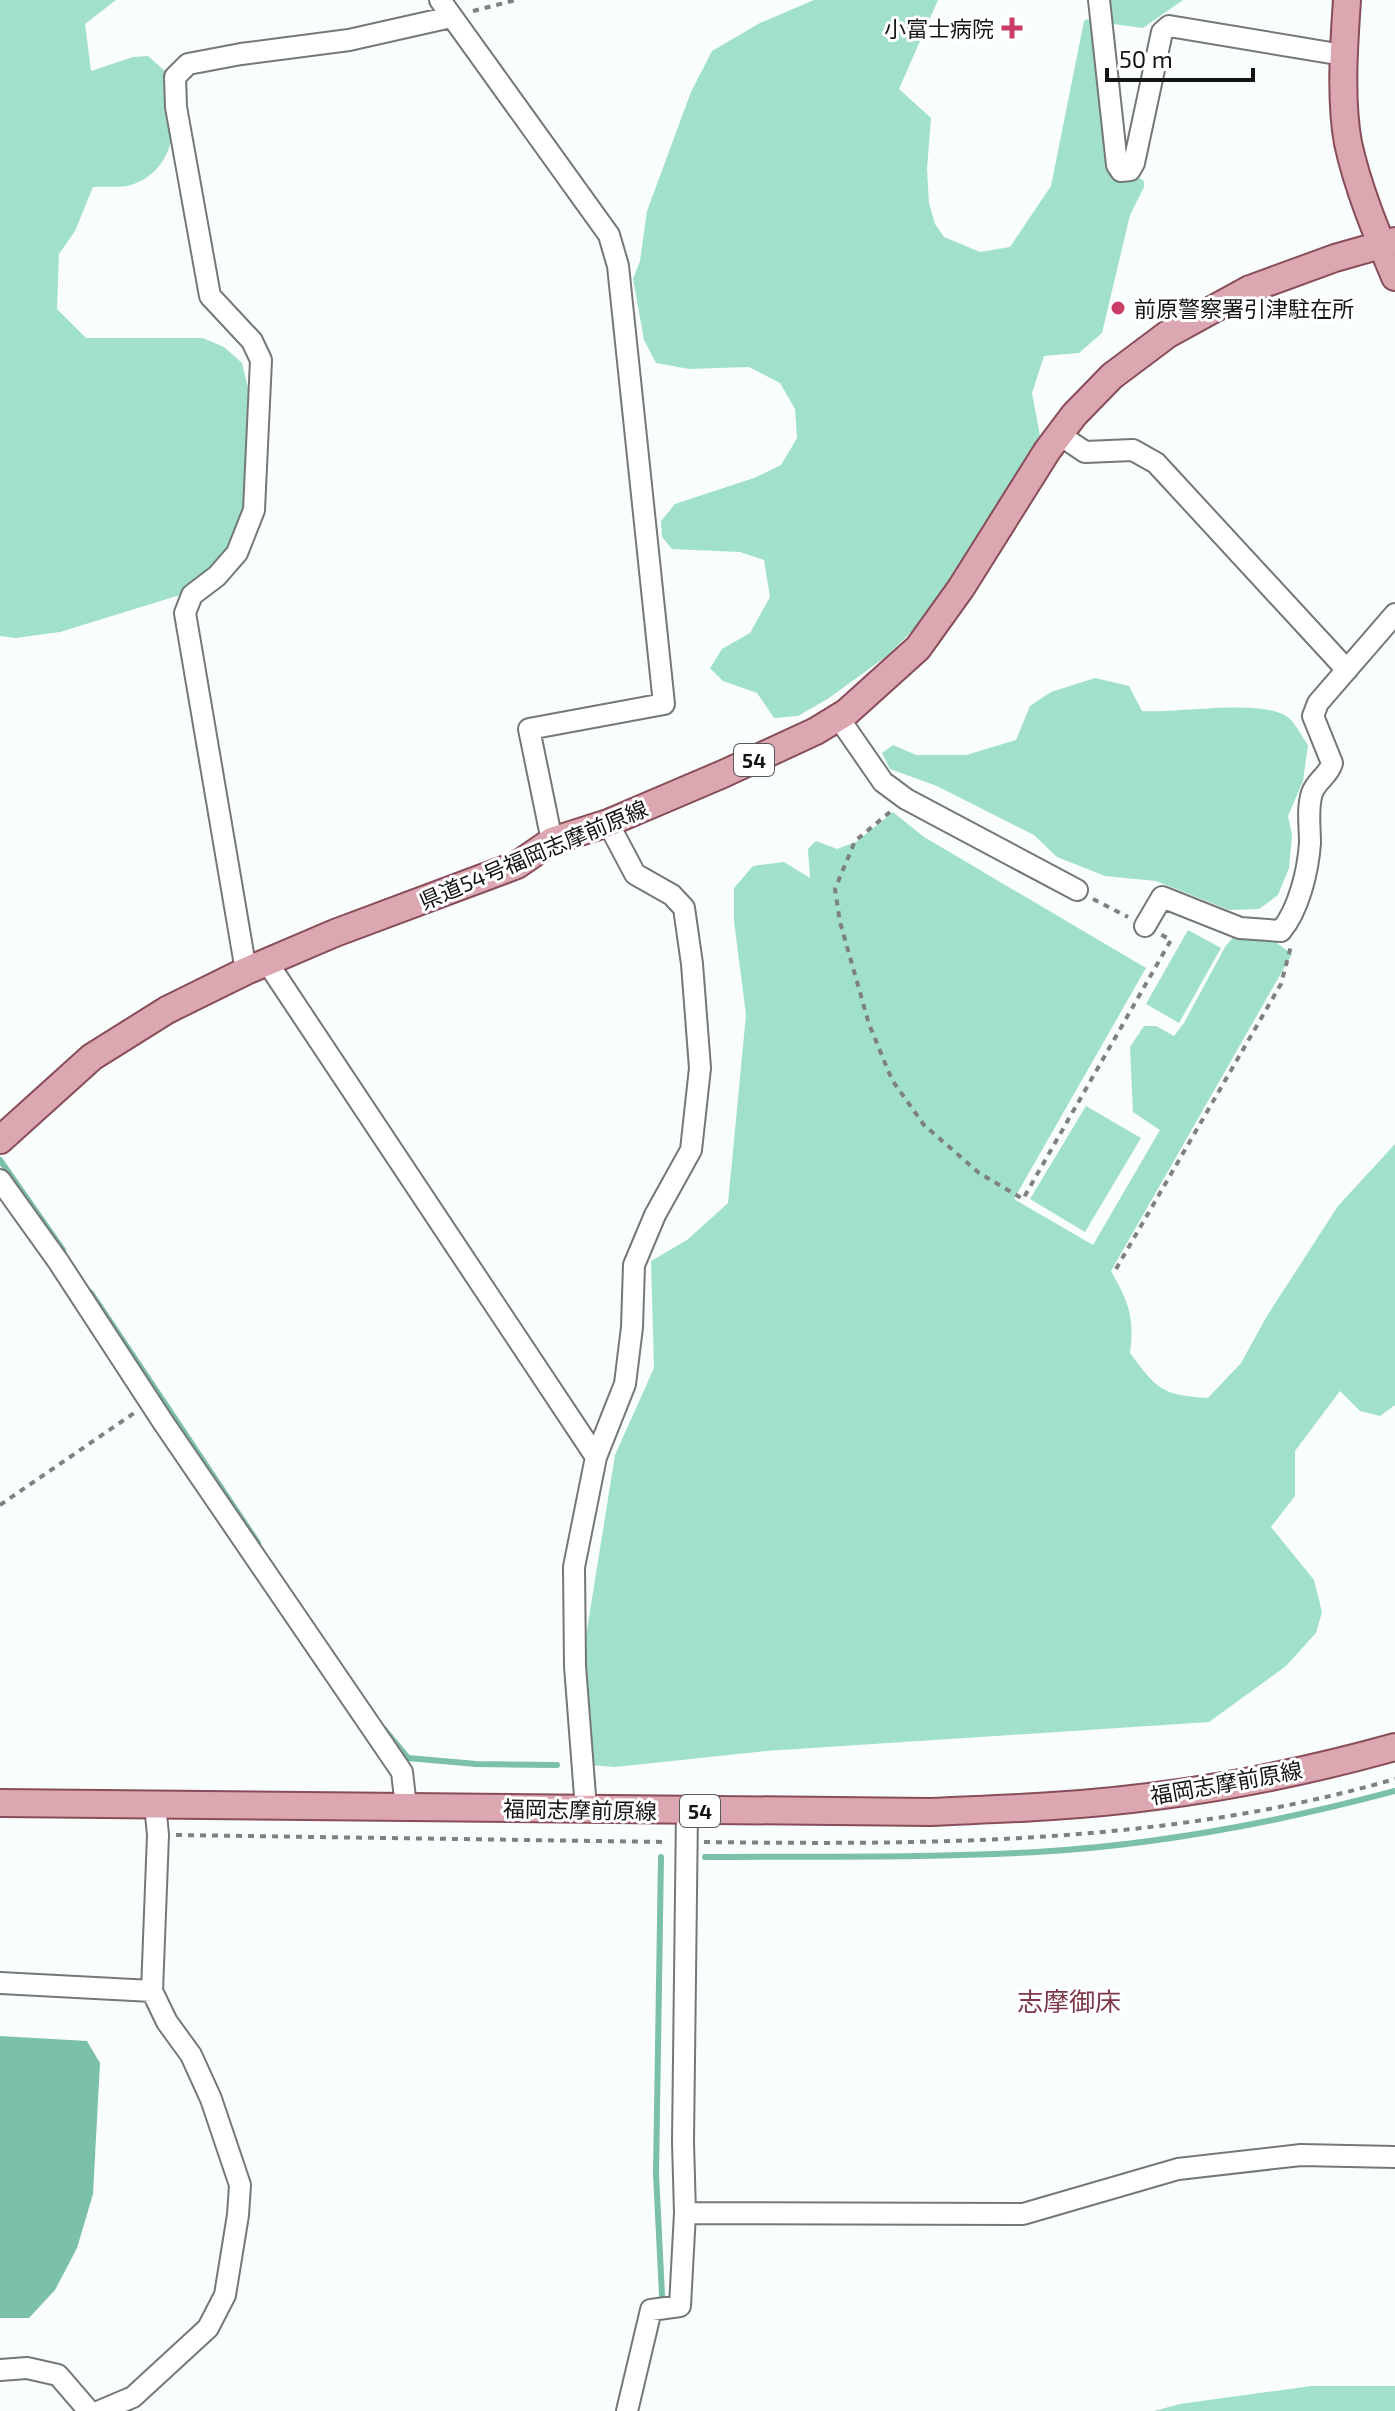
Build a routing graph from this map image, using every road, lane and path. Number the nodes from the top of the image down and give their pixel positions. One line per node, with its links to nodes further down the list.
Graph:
1 (516, 0): 4 (path)
2 (1099, 0): 5 (street)
3 (1347, 0): 5 (main road)
4 (445, 8): 14 (street); 18 (street)
5 (1343, 55): 6 (main road)
6 (1389, 244): 7 (main road); 8 (main road, 県道54号福岡志摩前原線 / 54)
7 (1395, 277)
8 (1060, 435): 10 (street); 11 (main road, 県道54号福岡志摩前原線 / 54)
9 (1395, 614): 10 (street)
10 (1347, 670): 17 (street)
11 (838, 717): 12 (street); 13 (main road, 県道54号福岡志摩前原線 / 54)
12 (906, 799): 15 (street); 16 (path)
13 (608, 823): 14 (main road, 県道54号福岡志摩前原線 / 54); 23 (street)
14 (552, 841): 18 (main road, 県道54号福岡志摩前原線 / 54)
15 (1077, 890): 16 (path)
16 (1145, 926): 17 (street)
17 (1281, 931): 21 (path)
18 (256, 967): 19 (main road, 県道54号福岡志摩前原線 / 54); 23 (street)
19 (4, 1129)
20 (0, 1180): 22 (street)
21 (1116, 1269)
22 (150, 1402): 24 (path); 28 (street)
23 (596, 1457): 29 (street)
24 (0, 1505)
25 (1395, 1747): 30 (main road, 福岡志摩前原線 / 54)
26 (0, 1803): 27 (main road, 福岡志摩前原線 / 54)
27 (155, 1804): 28 (main road, 福岡志摩前原線 / 54); 32 (street)
28 (406, 1807): 29 (main road, 福岡志摩前原線 / 54)
29 (586, 1809): 30 (main road, 福岡志摩前原線 / 54)
30 (687, 1811): 34 (street)
31 (0, 1983): 32 (street)
32 (152, 1991): 37 (street)
33 (1395, 2157): 34 (street)
34 (685, 2213): 38 (street)
35 (0, 2370): 36 (street)
36 (89, 2411)
37 (100, 2411)
38 (627, 2411)

